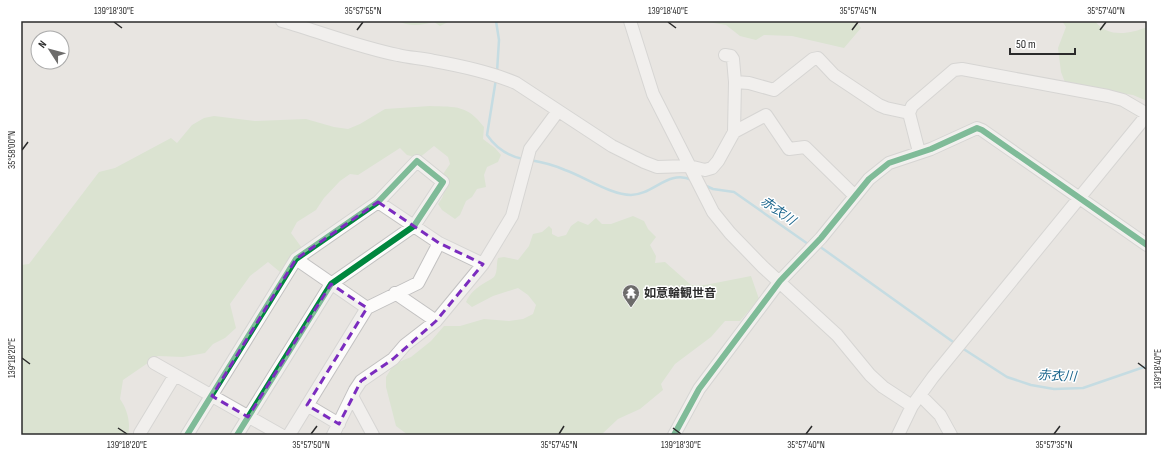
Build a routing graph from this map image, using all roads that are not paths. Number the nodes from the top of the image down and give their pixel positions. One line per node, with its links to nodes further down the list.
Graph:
1 (282, 21): 5 (street)
2 (630, 21): 10 (street)
3 (725, 55): 4 (street)
4 (735, 82): 6 (street); 8 (street)
5 (558, 111): 10 (street); 18 (street)
6 (910, 113): 7 (street); 9 (street)
7 (1147, 114): 12 (street)
8 (734, 132): 10 (street); 11 (street)
9 (920, 152): 11 (street); 12 (street)
10 (689, 166): 19 (street)
11 (855, 196): 19 (street)
12 (1080, 198): 16 (street); 26 (street)
13 (378, 202): 14 (street); 14 (street); 17 (street)
14 (414, 226): 15 (street); 20 (street)
15 (439, 243): 18 (street); 21 (street)
16 (1147, 245)
17 (296, 259): 20 (street); 27 (street)
18 (483, 264): 23 (street)
19 (780, 281): 30 (street); 40 (street)
20 (331, 284): 22 (street); 31 (street)
21 (395, 293): 22 (street); 23 (street)
22 (367, 308): 29 (street)
23 (436, 320): 28 (street)
24 (154, 363): 25 (street)
25 (175, 375): 27 (street); 33 (street)
26 (920, 394): 30 (street); 42 (street)
27 (212, 396): 31 (street); 34 (street)
28 (352, 396): 32 (street); 39 (street)
29 (307, 405): 32 (street); 37 (street)
30 (912, 406): 41 (street)
31 (248, 417): 35 (street); 36 (street)
32 (339, 424): 38 (street)
33 (140, 433)
34 (187, 435)
35 (238, 435)
36 (281, 435)
37 (289, 435)
38 (333, 435)
39 (373, 435)
40 (674, 435)
41 (898, 435)
42 (951, 435)

